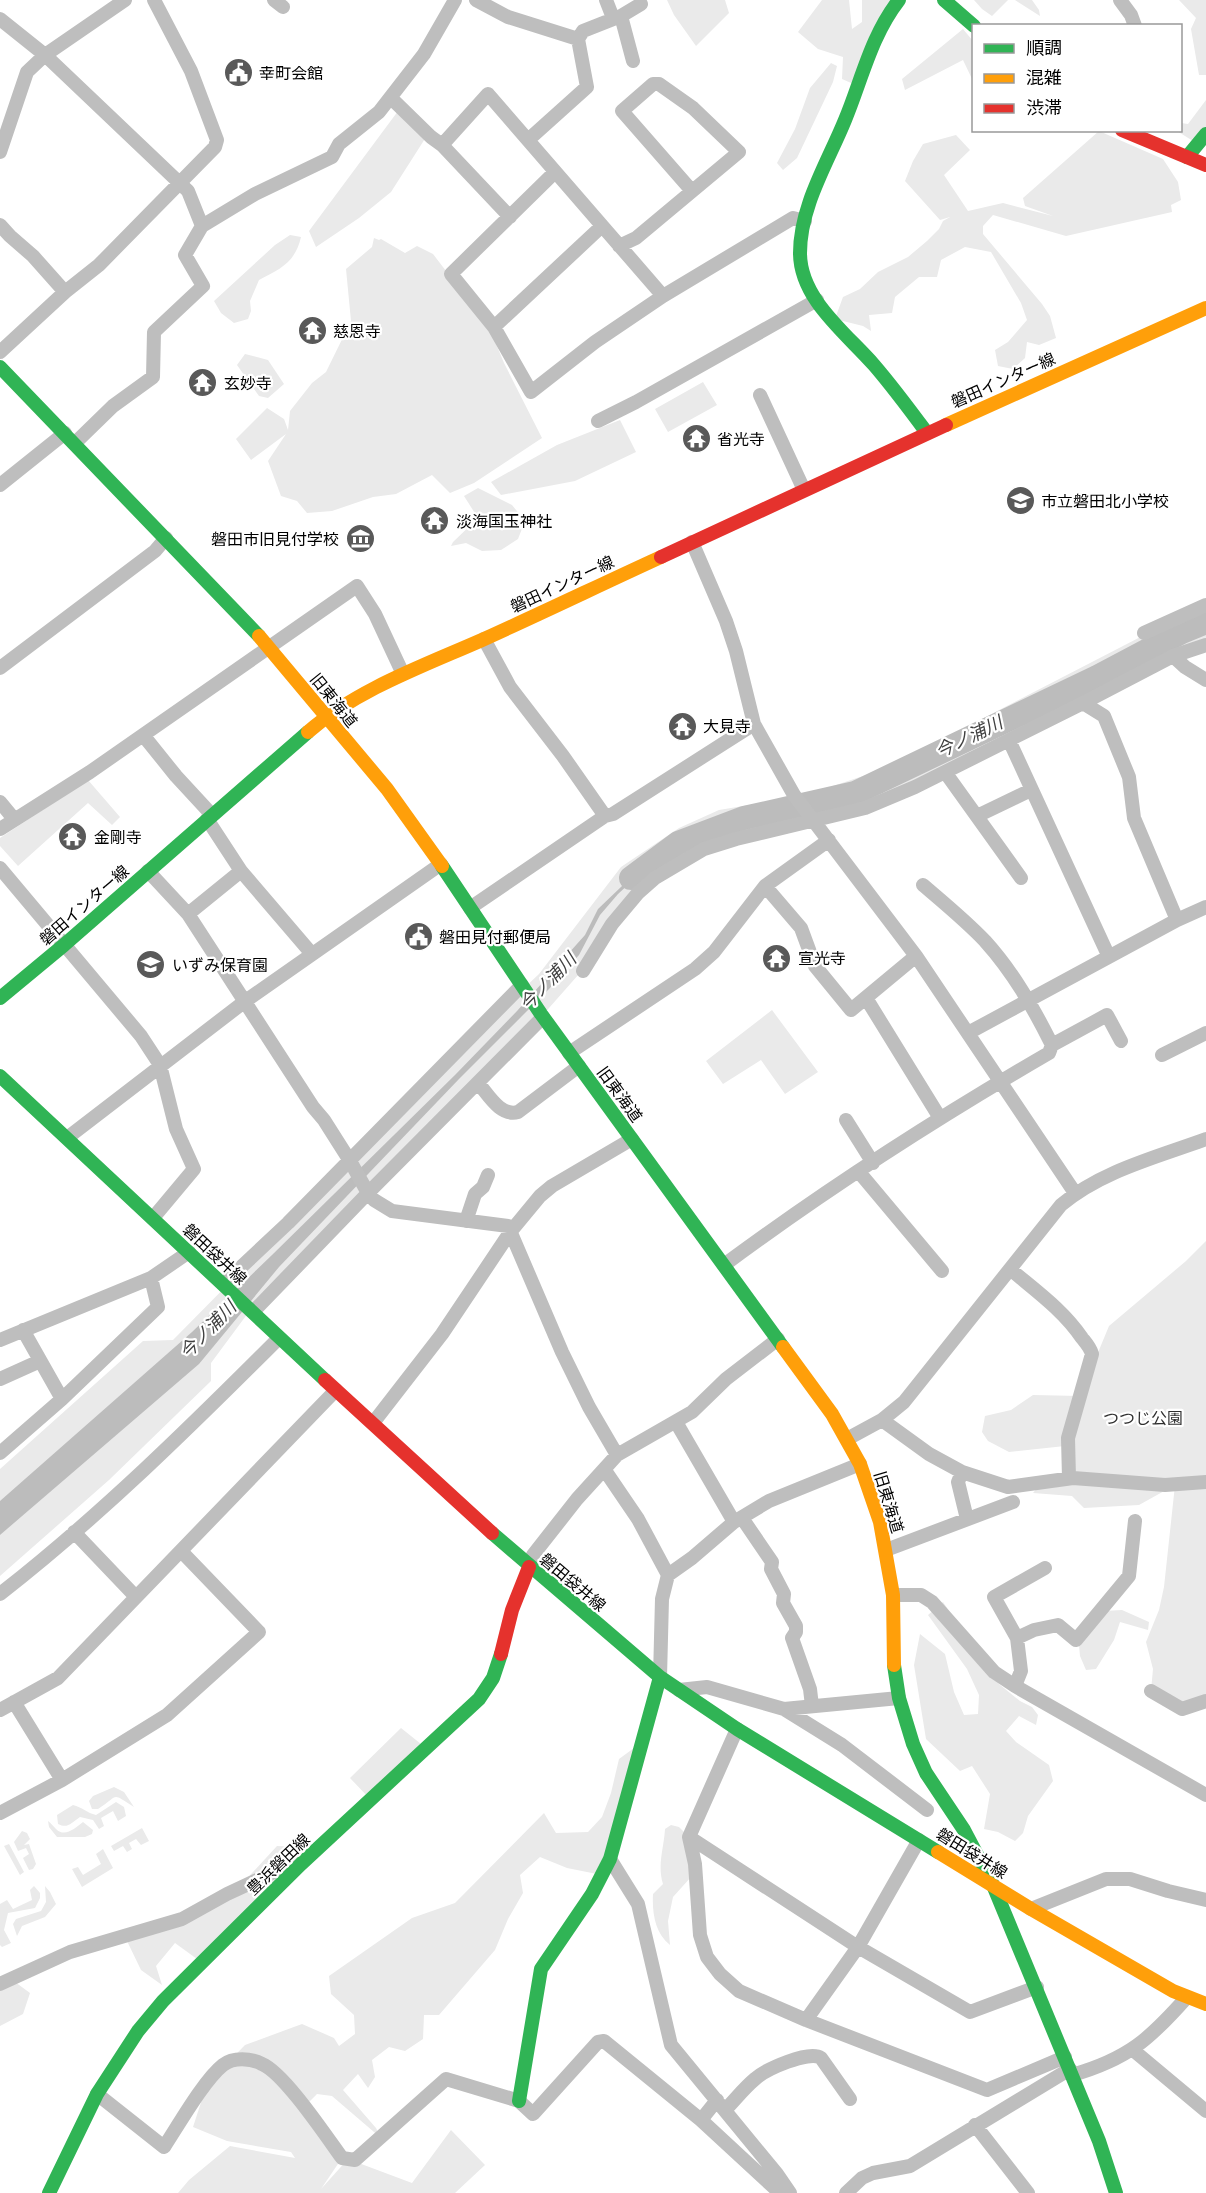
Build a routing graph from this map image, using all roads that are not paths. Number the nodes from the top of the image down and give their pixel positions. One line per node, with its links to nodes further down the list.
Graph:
1 (125, 0): 15 (street)
2 (154, 0): 26 (street)
3 (455, 0): 17 (street)
4 (476, 0): 14 (street)
5 (606, 0): 10 (street)
6 (899, 0): 29 (main road)
7 (944, 0): 12 (main road)
8 (1120, 0): 13 (street)
9 (641, 4): 10 (street)
10 (617, 17): 14 (street); 16 (street)
11 (0, 19): 15 (street)
12 (972, 24)
13 (1134, 24)
14 (578, 39): 20 (street)
15 (45, 55): 22 (street); 26 (street)
16 (633, 61)
17 (391, 98): 21 (street); 31 (street)
18 (1127, 132): 23 (main road)
19 (1206, 134): 23 (main road)
20 (528, 140): 21 (street); 25 (street)
21 (442, 145): 28 (street)
22 (0, 152)
23 (1187, 157): 24 (main road)
24 (1206, 165)
25 (555, 172): 28 (street); 32 (street)
26 (180, 184): 31 (street); 34 (street)
27 (692, 192): 27 (street); 33 (street)
28 (510, 217): 38 (street)
29 (805, 221): 35 (street); 36 (main road)
30 (0, 225): 34 (street)
31 (202, 226): 45 (street)
32 (602, 226): 33 (street); 38 (street)
33 (619, 246): 35 (street)
34 (65, 292): 39 (street)
35 (663, 296): 38 (street)
36 (817, 300): 42 (street); 44 (main road)
37 (1206, 308): 44 (main road, 磐田インター線)
38 (494, 327)
39 (0, 352)
40 (0, 367): 43 (main road, 旧東海道)
41 (760, 395): 47 (street)
42 (598, 421)
43 (65, 433): 45 (main road, 旧東海道); 46 (street)
44 (927, 433): 47 (main road, 磐田インター線)
45 (75, 443): 48 (main road, 旧東海道)
46 (0, 485)
47 (804, 490): 49 (main road, 磐田インター線)
48 (166, 538): 54 (main road, 旧東海道); 56 (street)
49 (692, 542): 52 (main road, 磐田インター線); 61 (street)
50 (1206, 605): 51 (street)
51 (1144, 633)
52 (484, 639): 57 (main road, 磐田インター線); 67 (street)
53 (1206, 645): 55 (street)
54 (270, 647): 57 (street); 60 (main road, 旧東海道); 62 (street)
55 (1173, 656): 58 (street); 59 (street)
56 (0, 668)
57 (404, 674): 60 (main road, 磐田インター線)
58 (1206, 680)
59 (1083, 703): 63 (street); 84 (street)
60 (326, 716): 69 (main road, 磐田インター線); 74 (main road, 旧東海道)
61 (754, 724): 67 (street); 71 (street)
62 (143, 735): 69 (street); 70 (street)
63 (1009, 740): 64 (street); 65 (street)
64 (945, 772): 68 (street); 71 (street)
65 (1031, 790): 68 (street); 88 (street)
66 (0, 802): 70 (street)
67 (605, 816): 82 (street)
68 (976, 816): 78 (street)
69 (209, 817): 76 (main road, 磐田インター線); 77 (street)
70 (14, 819): 72 (street)
71 (813, 820): 73 (street); 89 (street)
72 (0, 828)
73 (829, 840): 80 (street); 87 (street)
74 (441, 864): 82 (main road, 旧東海道); 86 (street)
75 (0, 867): 85 (street)
76 (148, 871): 83 (street); 85 (main road, 磐田インター線)
77 (241, 872): 83 (street); 86 (street)
78 (1022, 878)
79 (923, 885): 93 (street)
80 (765, 886): 92 (street); 100 (street)
81 (1206, 907): 84 (street)
82 (470, 908): 90 (main road, 旧東海道)
83 (188, 914): 94 (street)
84 (1177, 920): 88 (street)
85 (64, 945): 91 (main road, 磐田インター線); 102 (street)
86 (312, 954): 94 (street)
87 (916, 956): 92 (street); 96 (street)
88 (1109, 957): 93 (street)
89 (583, 971)
90 (522, 985): 95 (main road, 旧東海道); 112 (street)
91 (0, 998)
92 (866, 998): 107 (street)
93 (1029, 1000): 96 (street); 99 (street)
94 (244, 1002): 102 (street); 112 (street)
95 (542, 1015): 100 (main road, 旧東海道); 106 (street)
96 (968, 1033): 105 (street)
97 (1206, 1033): 101 (street)
98 (1120, 1041): 99 (street)
99 (1052, 1045): 105 (street)
100 (570, 1053): 103 (main road, 旧東海道)
101 (1162, 1055)
102 (160, 1065): 109 (street); 118 (street)
103 (579, 1066): 106 (street); 110 (main road, 旧東海道)
104 (0, 1076): 109 (main road, 磐田袋井線)
105 (999, 1082): 107 (street); 117 (street)
106 (478, 1083): 116 (street)
107 (940, 1118): 113 (street)
108 (846, 1120): 113 (street)
109 (67, 1138): 118 (main road, 磐田袋井線)
110 (632, 1139): 120 (street); 122 (main road, 旧東海道)
111 (1206, 1139): 117 (street)
112 (350, 1161): 116 (street); 126 (street)
113 (873, 1163): 114 (street)
114 (859, 1172): 122 (street); 124 (street)
115 (488, 1175): 119 (street)
116 (368, 1193): 119 (street); 127 (street)
117 (1075, 1193): 123 (street)
118 (153, 1218): 121 (main road, 磐田袋井線)
119 (466, 1221): 120 (street)
120 (511, 1232): 138 (street); 141 (street)
121 (189, 1252): 125 (street); 126 (main road, 磐田袋井線)
122 (724, 1265): 130 (main road, 旧東海道)
123 (1010, 1269): 136 (street); 145 (street)
124 (942, 1271)
125 (151, 1278): 128 (street); 135 (street)
126 (225, 1286): 127 (main road, 磐田袋井線)
127 (250, 1310): 129 (main road, 磐田袋井線)
128 (22, 1330): 131 (street); 132 (street)
129 (279, 1338): 134 (main road, 磐田袋井線); 151 (street)
130 (778, 1339): 137 (street); 139 (main road, 旧東海道)
131 (0, 1340)
132 (40, 1361): 133 (street); 135 (street)
133 (0, 1379)
134 (336, 1390): 138 (main road, 磐田袋井線); 153 (street)
135 (62, 1399): 140 (street)
136 (882, 1420): 139 (street); 144 (street)
137 (676, 1422): 141 (street); 149 (street)
138 (373, 1423): 154 (main road, 磐田袋井線)
139 (846, 1439): 142 (main road, 旧東海道)
140 (0, 1453)
141 (617, 1455): 143 (street)
142 (860, 1464): 149 (street); 152 (main road, 旧東海道)
143 (604, 1469): 154 (street); 156 (street)
144 (962, 1472): 145 (street); 148 (street)
145 (1069, 1478): 146 (street)
146 (1206, 1482)
147 (1013, 1502): 148 (street)
148 (967, 1519): 152 (street)
149 (738, 1520): 156 (street); 168 (street)
150 (1136, 1521): 160 (street)
151 (74, 1532): 157 (street); 159 (street)
152 (886, 1550): 158 (main road, 旧東海道)
153 (181, 1551): 159 (street); 172 (street)
154 (529, 1567): 161 (main road, 磐田袋井線); 179 (main road, 豊浜磐田線)
155 (1045, 1568): 160 (street)
156 (668, 1575): 161 (street)
157 (0, 1594)
158 (893, 1595): 162 (street); 165 (main road, 旧東海道)
159 (136, 1598): 167 (street)
160 (1017, 1638): 162 (street)
161 (660, 1677): 163 (main road, 磐田袋井線); 178 (main road)
162 (1015, 1686): 173 (street)
163 (679, 1690): 169 (street); 171 (main road, 磐田袋井線)
164 (1151, 1691): 166 (street)
165 (899, 1698): 168 (street); 180 (main road, 旧東海道)
166 (1206, 1701)
167 (14, 1702): 170 (street); 172 (street)
168 (812, 1706): 169 (street)
169 (784, 1709): 174 (street)
170 (0, 1710)
171 (738, 1729): 176 (street); 177 (main road, 磐田袋井線)
172 (62, 1780): 175 (street)
173 (1206, 1795)
174 (927, 1810)
175 (0, 1813)
176 (689, 1837): 183 (street); 188 (street)
177 (919, 1840): 180 (main road, 磐田袋井線); 183 (street)
178 (610, 1858): 193 (main road); 194 (street)
179 (301, 1864): 184 (street); 191 (main road, 豊浜磐田線)
180 (993, 1885): 182 (main road, 磐田袋井線); 185 (main road, 旧東海道)
181 (1206, 1900): 182 (street)
182 (1031, 1909): 186 (main road, 磐田袋井線)
183 (858, 1947): 185 (street); 188 (street)
184 (0, 1984)
185 (1037, 1987): 190 (main road, 旧東海道)
186 (1187, 1997): 187 (main road, 磐田袋井線); 189 (street)
187 (1206, 2004)
188 (807, 2020): 190 (street)
189 (1133, 2050): 190 (street); 195 (street)
190 (1069, 2067): 197 (street); 203 (main road, 旧東海道)
191 (97, 2094): 193 (street); 198 (main road, 豊浜磐田線)
192 (850, 2099): 194 (street)
193 (519, 2101): 196 (street)
194 (721, 2105): 196 (street); 200 (street)
195 (1206, 2111)
196 (701, 2121): 199 (street)
197 (975, 2126): 201 (street); 202 (street)
198 (49, 2193)
199 (780, 2193)
200 (790, 2193)
201 (846, 2193)
202 (1028, 2193)
203 (1116, 2193)

